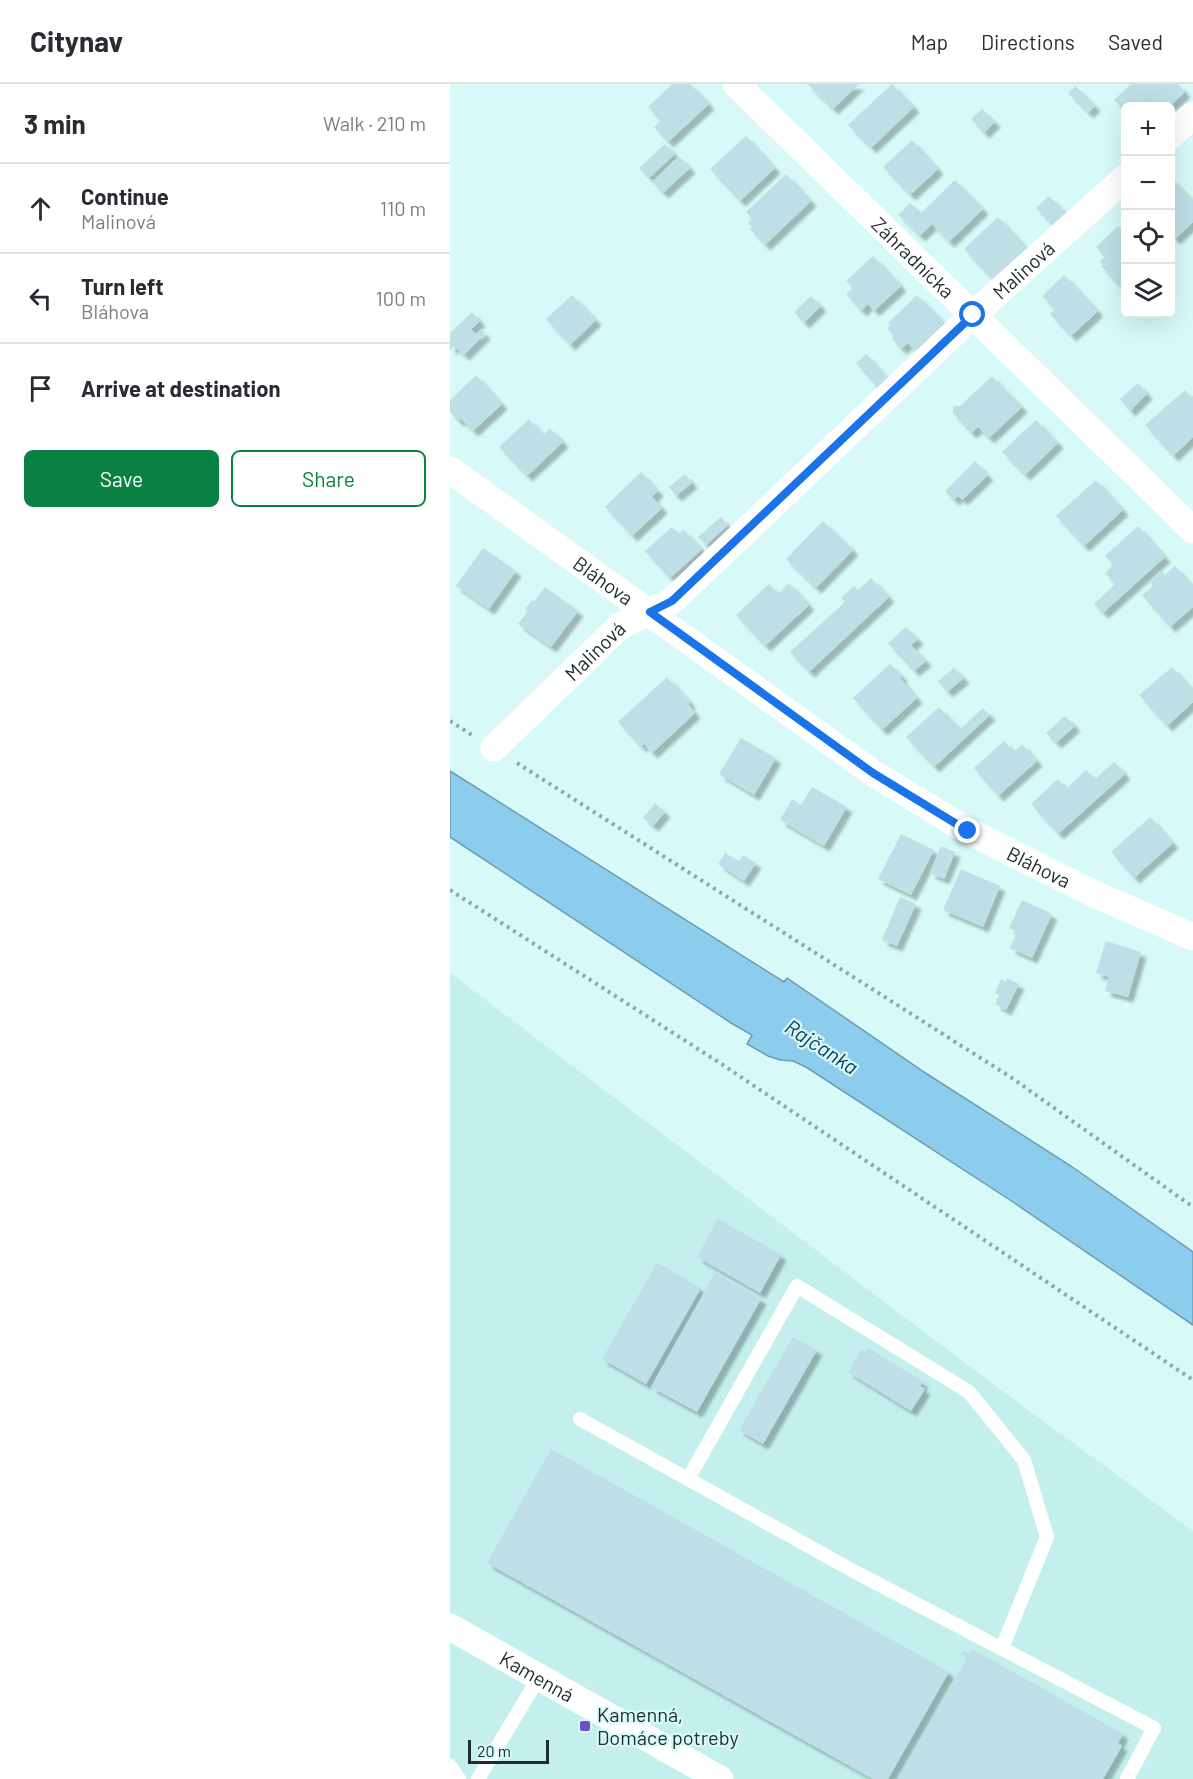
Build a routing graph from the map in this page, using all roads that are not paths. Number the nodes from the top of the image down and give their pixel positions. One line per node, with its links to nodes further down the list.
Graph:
1 (736, 84): 5 (street, Záhradnícka)
2 (1193, 115): 3 (street)
3 (1175, 131)
4 (1121, 181): 5 (street, Malinová)
5 (973, 315): 7 (street, Záhradnícka); 8 (street, Malinová)
6 (450, 470): 8 (street, Bláhova)
7 (1193, 530)
8 (650, 612): 9 (street, Malinová); 10 (street, Bláhova)
9 (494, 748)
10 (1193, 937)
11 (580, 1419): 12 (lane)
12 (688, 1479): 14 (lane); 14 (lane)
13 (450, 1628): 15 (street, Kamenná)
14 (1002, 1648): 21 (lane)
15 (538, 1677): 17 (lane); 20 (street, Kamenná)
16 (450, 1766): 18 (lane)
17 (480, 1774): 19 (lane)
18 (459, 1779)
19 (472, 1779)
20 (720, 1779)
21 (1127, 1779)

